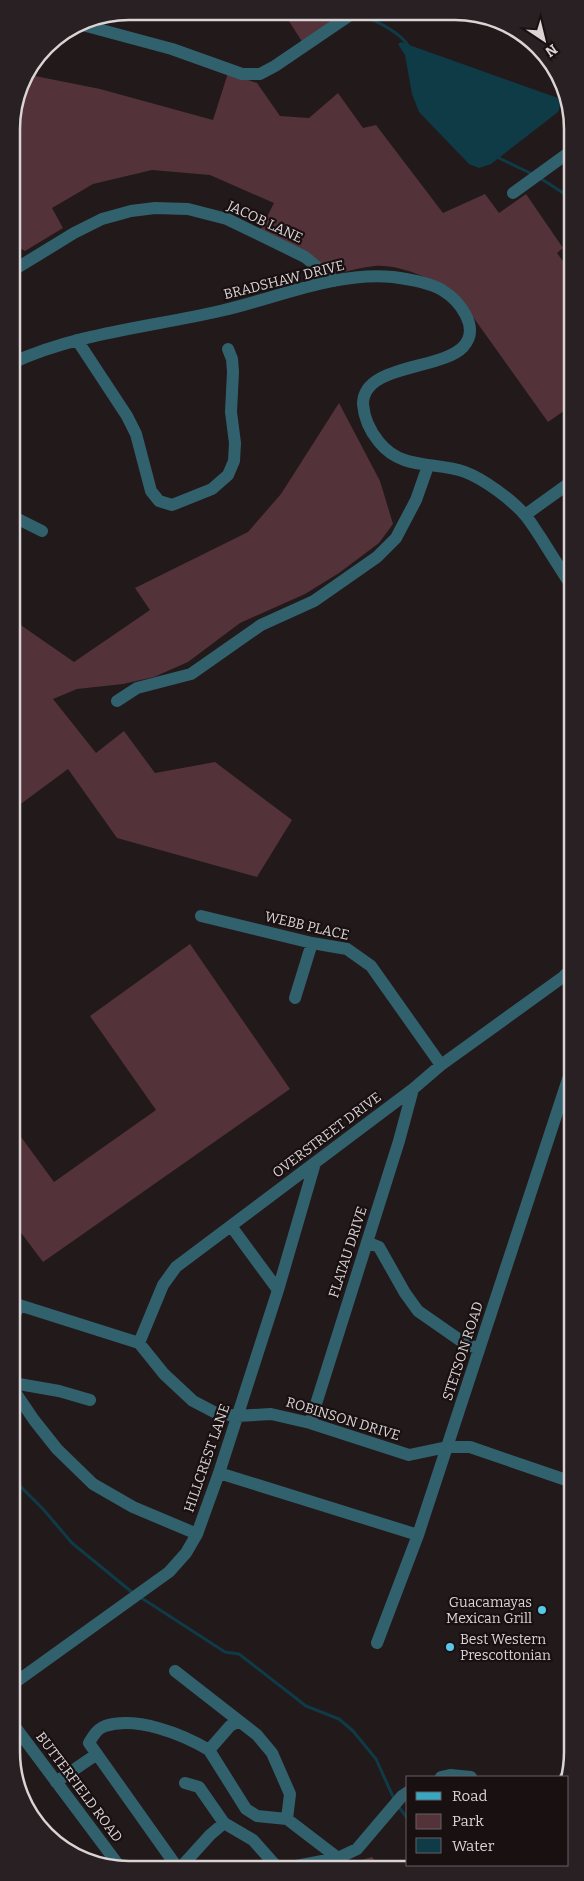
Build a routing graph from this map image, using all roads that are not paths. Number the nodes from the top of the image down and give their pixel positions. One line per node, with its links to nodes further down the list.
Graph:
1 (343, 20): 2 (street)
2 (91, 27)
3 (564, 156): 4 (street)
4 (513, 193)
5 (20, 266): 6 (street, JACOB LANE)
6 (334, 281): 7 (street, BRADSHAW DRIVE); 10 (street, BRADSHAW DRIVE)
7 (76, 340): 8 (street); 9 (street, BRADSHAW DRIVE)
8 (228, 349)
9 (20, 360)
10 (428, 466): 12 (street, BRADSHAW DRIVE); 16 (street)
11 (564, 487): 12 (street)
12 (525, 515): 15 (street, BRADSHAW DRIVE)
13 (20, 520): 14 (street)
14 (42, 531)
15 (564, 574)
16 (117, 700)
17 (201, 916): 18 (street, WEBB PLACE)
18 (312, 943): 20 (street); 21 (street, WEBB PLACE)
19 (564, 979): 21 (street, OVERSTREET DRIVE)
20 (295, 998)
21 (441, 1065): 22 (street, OVERSTREET DRIVE)
22 (413, 1089): 24 (street, OVERSTREET DRIVE); 26 (street, FLATAU DRIVE)
23 (564, 1099): 30 (street, STETSON ROAD)
24 (315, 1163): 25 (street, OVERSTREET DRIVE); 27 (street, HILLCREST LANE)
25 (231, 1226): 27 (street); 29 (street, OVERSTREET DRIVE)
26 (367, 1242): 30 (street); 35 (street, FLATAU DRIVE)
27 (278, 1290): 34 (street, HILLCREST LANE)
28 (20, 1304): 29 (street)
29 (139, 1343): 34 (street, ROBINSON DRIVE)
30 (479, 1350): 36 (street, STETSON ROAD)
31 (20, 1384): 33 (street)
32 (20, 1399): 39 (street)
33 (90, 1400)
34 (237, 1416): 35 (street, ROBINSON DRIVE); 37 (street, HILLCREST LANE)
35 (310, 1423): 36 (street, ROBINSON DRIVE)
36 (447, 1447): 38 (street, ROBINSON DRIVE); 40 (street, STETSON ROAD)
37 (219, 1473): 39 (street, HILLCREST LANE); 40 (street)
38 (564, 1479)
39 (197, 1534): 43 (street, HILLCREST LANE)
40 (418, 1535): 41 (street, STETSON ROAD)
41 (377, 1643)
42 (175, 1671): 44 (street)
43 (20, 1679)
44 (239, 1721): 46 (street); 53 (street)
45 (20, 1733): 50 (street, BUTTERFIELD ROAD)
46 (209, 1750): 47 (street); 53 (street)
47 (97, 1754): 50 (street); 56 (street)
48 (446, 1776): 49 (street)
49 (460, 1776)
50 (56, 1782): 55 (street, BUTTERFIELD ROAD)
51 (185, 1783): 54 (street)
52 (406, 1793): 60 (street)
53 (287, 1819): 59 (street)
54 (224, 1824): 57 (street); 58 (street)
55 (115, 1860)
56 (174, 1861)
57 (186, 1861)
58 (270, 1861)
59 (338, 1861)
60 (342, 1861)

